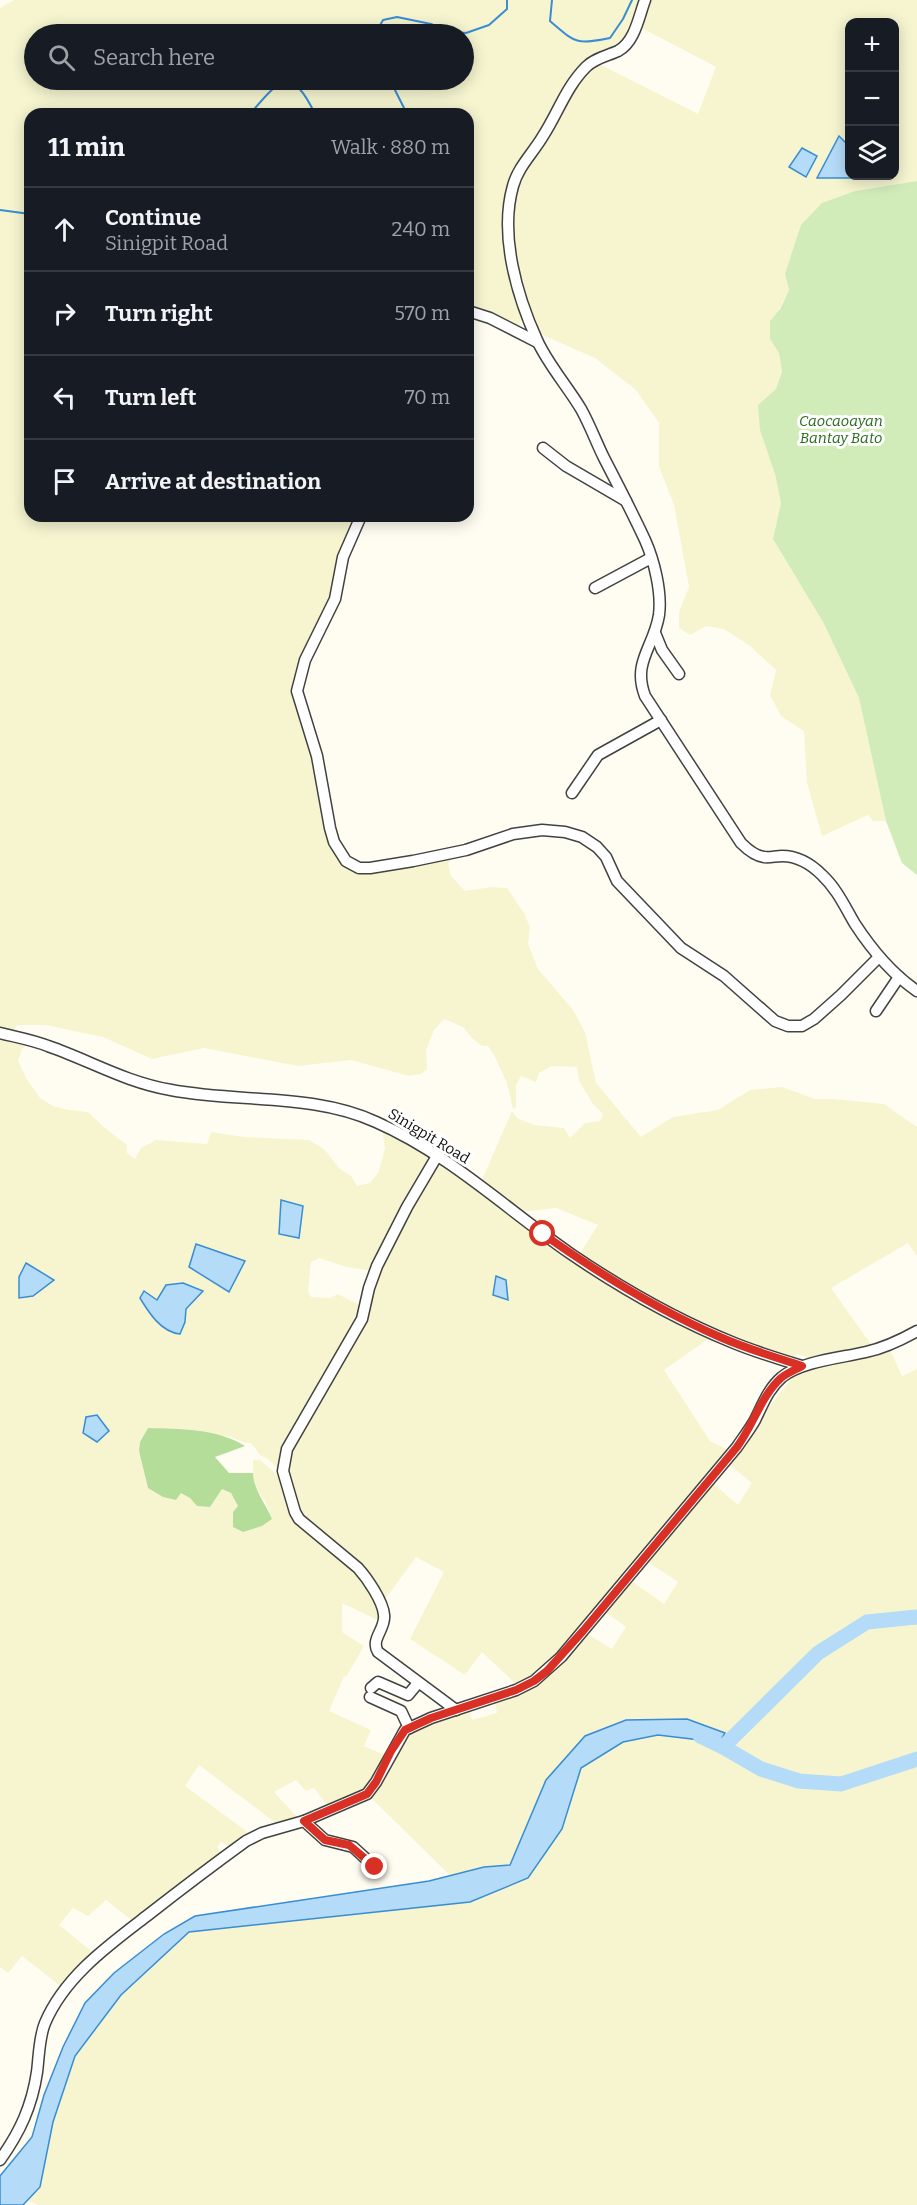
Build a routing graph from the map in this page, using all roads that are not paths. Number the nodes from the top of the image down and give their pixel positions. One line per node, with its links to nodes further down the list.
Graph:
1 (645, 0): 3 (street)
2 (474, 313): 3 (street)
3 (537, 342): 5 (street)
4 (543, 448): 5 (street)
5 (626, 501): 7 (street)
6 (359, 522): 13 (street)
7 (651, 558): 8 (street); 9 (street)
8 (595, 588)
9 (655, 633): 10 (street); 11 (street)
10 (679, 674)
11 (661, 720): 12 (street); 13 (street)
12 (572, 793)
13 (879, 957): 14 (street)
14 (899, 977): 15 (street); 16 (street)
15 (917, 991)
16 (876, 1011)
17 (0, 1033): 18 (street, Sinigpit Road)
18 (438, 1156): 20 (street, Sinigpit Road); 21 (street)
19 (917, 1331): 20 (street)
20 (802, 1366): 22 (street)
21 (418, 1683): 22 (street); 23 (street)
22 (456, 1710): 23 (street)
23 (409, 1728): 24 (street)
24 (304, 1821): 25 (street); 26 (street)
25 (375, 1867)
26 (0, 2160)

